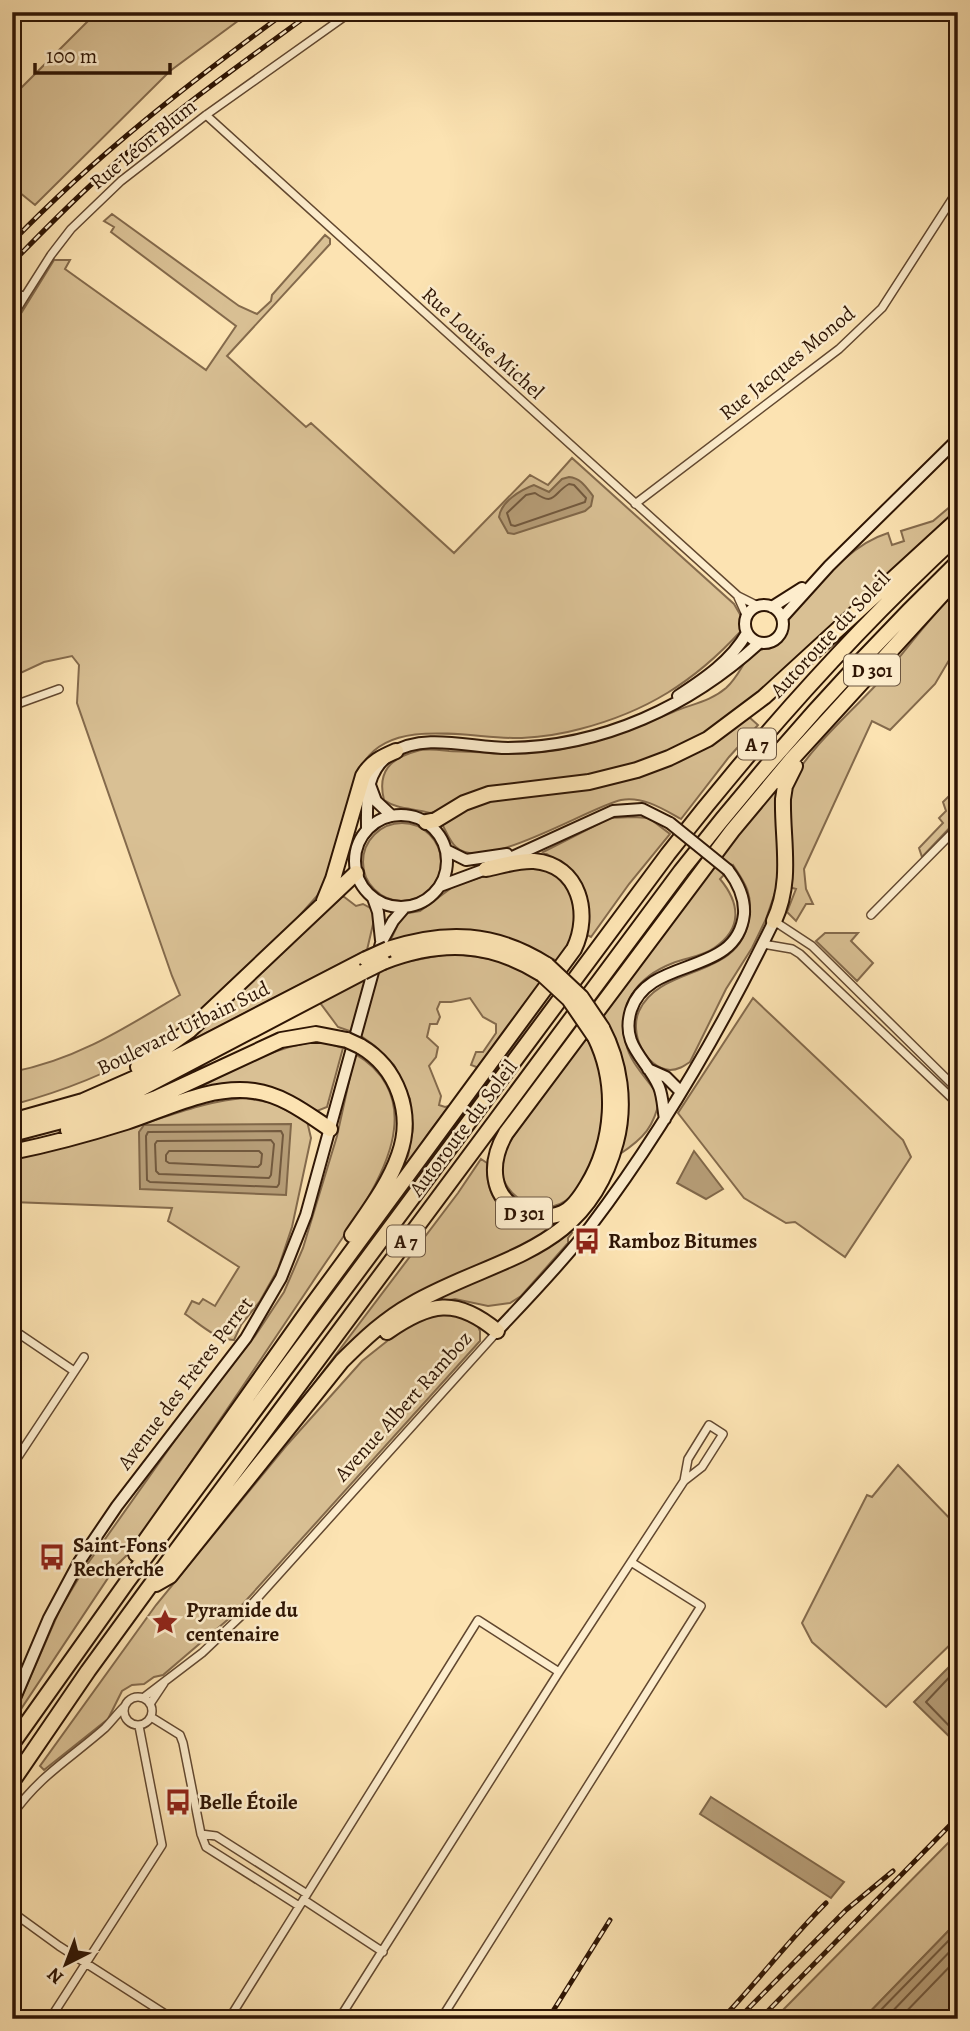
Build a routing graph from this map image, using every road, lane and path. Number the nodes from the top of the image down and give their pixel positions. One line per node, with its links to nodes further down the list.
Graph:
1 (24, 12): 4 (street)
2 (351, 12): 6 (street, Rue Léon Blum)
3 (950, 12): 5 (street)
4 (12, 21)
5 (958, 31)
6 (206, 115): 9 (street, Rue Léon Blum); 12 (street, Rue Louise Michel)
7 (958, 190): 12 (street, Rue Jacques Monod)
8 (12, 294): 9 (street)
9 (25, 296): 10 (street, Rue Léon Blum)
10 (12, 317)
11 (958, 439): 16 (main road)
12 (635, 503): 18 (street, Rue Louise Michel)
13 (958, 524): 32 (highway)
14 (958, 535): 72 (highway, Autoroute du Soleil / A 7)
15 (958, 562): 73 (highway, Autoroute du Soleil / A 7)
16 (829, 566): 20 (main road); 22 (main road)
17 (958, 577): 28 (highway, D 301)
18 (738, 596): 19 (street, Rue Louise Michel); 21 (street, Rue Louise Michel)
19 (758, 606): 20 (main road); 21 (main road)
20 (772, 607): 22 (main road)
21 (747, 617): 23 (main road)
22 (782, 618): 24 (main road)
23 (747, 633): 24 (main road); 27 (main road)
24 (759, 643): 27 (main road)
25 (59, 689): 26 (street)
26 (12, 706)
27 (640, 720): 29 (main road)
28 (826, 721): 44 (highway); 48 (highway, D 301)
29 (396, 751): 30 (main road); 42 (highway)
30 (370, 785): 31 (main road); 34 (main road)
31 (393, 816): 32 (main road); 34 (main road)
32 (426, 822): 35 (main road)
33 (958, 827): 43 (street)
34 (367, 830): 38 (main road)
35 (446, 850): 36 (main road); 39 (main road)
36 (517, 853): 37 (main road); 49 (main road, bridge)
37 (486, 869): 39 (main road); 63 (highway)
38 (356, 873): 40 (main road); 42 (highway)
39 (440, 886): 41 (main road)
40 (373, 898): 41 (main road); 46 (main road)
41 (405, 907): 46 (main road)
42 (318, 911): 55 (highway)
43 (872, 915)
44 (774, 921): 45 (main road, Avenue Albert Ramboz); 53 (street)
45 (763, 944): 50 (main road, Avenue Albert Ramboz); 56 (street)
46 (384, 952): 47 (highway, D 301, bridge); 48 (highway, D 301, bridge); 59 (main road, Avenue des Frères Perret)
47 (364, 965): 55 (highway, Boulevard Urbain Sud / D 301); 60 (highway, D 301)
48 (598, 1033): 68 (highway, D 301)
49 (648, 1069): 51 (main road); 52 (main road)
50 (694, 1070): 51 (main road); 54 (main road, Avenue Albert Ramboz)
51 (666, 1077): 54 (main road)
52 (659, 1088): 54 (main road); 57 (main road)
53 (958, 1090)
54 (679, 1096): 57 (main road, Avenue Albert Ramboz)
55 (83, 1101): 58 (highway, Boulevard Urbain Sud / D 301)
56 (958, 1104)
57 (665, 1119): 65 (main road, Avenue Albert Ramboz)
58 (12, 1121)
59 (330, 1129): 62 (highway); 78 (main road, Avenue des Frères Perret)
60 (12, 1134)
61 (12, 1143): 63 (highway)
62 (12, 1152)
63 (310, 1308): 72 (highway)
64 (12, 1329): 67 (street)
65 (497, 1331): 68 (highway); 75 (street, Avenue Albert Ramboz)
66 (84, 1357): 67 (street)
67 (75, 1371): 69 (street)
68 (294, 1422): 73 (highway, D 301)
69 (12, 1466)
70 (684, 1481): 70 (street); 71 (street)
71 (631, 1562): 74 (street); 96 (street)
72 (127, 1582): 84 (highway, Autoroute du Soleil / A 7)
73 (147, 1590): 85 (highway, Autoroute du Soleil / A 7)
74 (559, 1672): 88 (street); 90 (street)
75 (164, 1682): 76 (street, Avenue Albert Ramboz); 77 (street)
76 (143, 1698): 77 (street); 79 (street)
77 (150, 1704): 80 (street)
78 (12, 1705)
79 (124, 1707): 81 (street); 82 (street)
80 (151, 1717): 83 (street); 87 (street)
81 (128, 1722): 82 (street); 83 (street)
82 (107, 1726): 86 (street)
83 (139, 1726): 91 (street)
84 (12, 1744)
85 (12, 1782)
86 (12, 1815)
87 (201, 1834): 88 (street); 88 (street)
88 (304, 1900): 90 (street); 94 (street)
89 (12, 1916): 91 (street)
90 (383, 1952): 95 (street)
91 (86, 1962): 92 (street); 93 (street)
92 (50, 2019)
93 (173, 2019)
94 (229, 2019)
95 (339, 2019)
96 (441, 2019)

